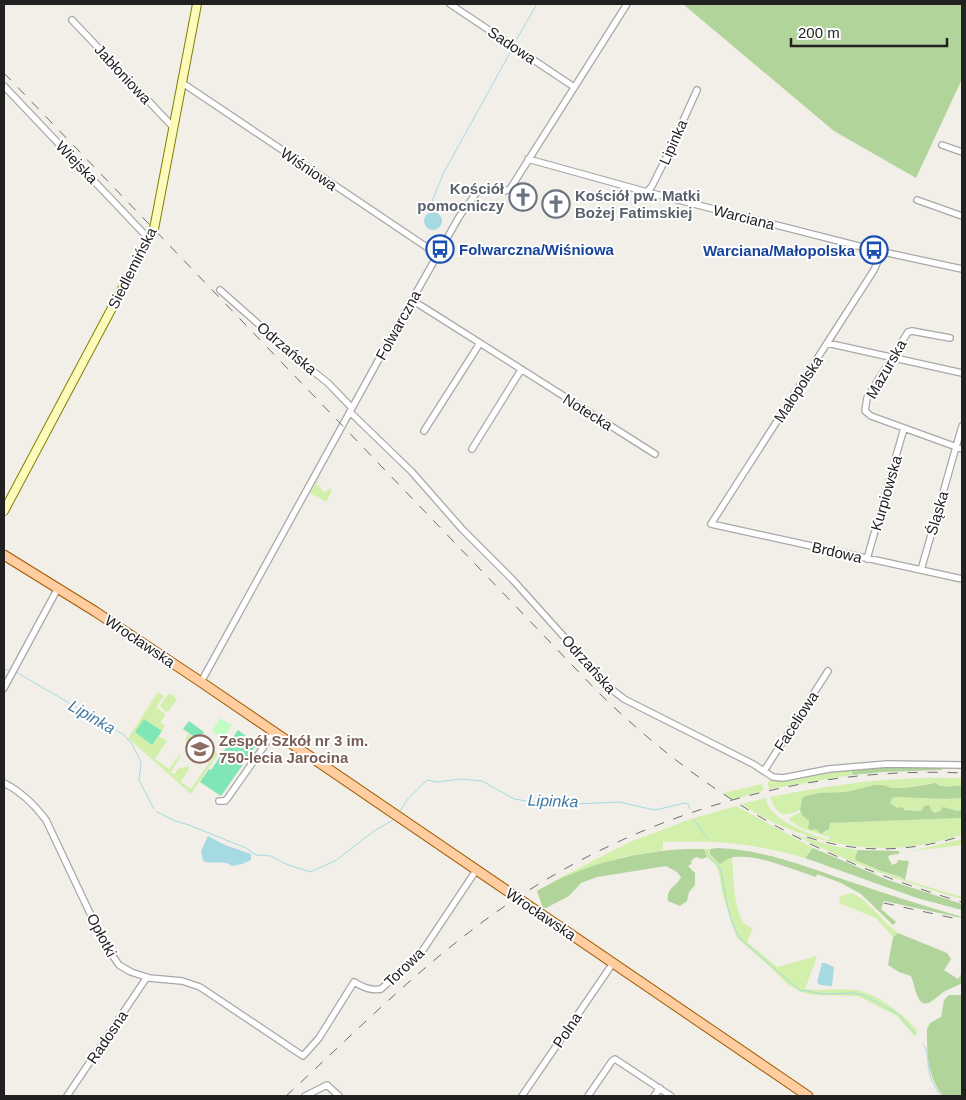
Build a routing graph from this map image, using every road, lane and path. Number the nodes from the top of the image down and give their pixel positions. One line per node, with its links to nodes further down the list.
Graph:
1 (197, 4): 5 (street, Siedlemińska)
2 (450, 4): 7 (street, Sadowa)
3 (627, 4): 7 (street, Folwarczna)
4 (72, 20): 9 (street, Jabłoniowa)
5 (181, 82): 9 (street, Siedlemińska); 18 (street, Wiśniowa)
6 (4, 86): 16 (street, Wiejska)
7 (574, 87): 12 (street, Folwarczna)
8 (697, 90): 13 (street, Lipinka)
9 (173, 127): 16 (street, Siedlemińska)
10 (942, 145): 11 (street)
11 (962, 152)
12 (528, 159): 13 (street, Warciana); 18 (street, Folwarczna)
13 (647, 192): 17 (street, Warciana)
14 (917, 200): 15 (street)
15 (962, 216)
16 (149, 239): 35 (street, Siedlemińska)
17 (882, 252): 19 (street, Warciana); 24 (street, Małopolska)
18 (437, 254): 21 (street, Folwarczna)
19 (962, 269)
20 (220, 290): 28 (street, Odrzańska)
21 (412, 300): 23 (street, Notecka); 28 (street, Folwarczna)
22 (950, 338): 25 (street, Mazurska)
23 (480, 343): 26 (street, Notecka); 31 (street)
24 (828, 343): 25 (street); 36 (street, Małopolska)
25 (892, 358): 27 (street); 30 (street, Mazurska)
26 (521, 370): 33 (street); 34 (street, Notecka)
27 (962, 373)
28 (351, 410): 43 (street, Folwarczna); 47 (street, Odrzańska)
29 (962, 426): 32 (street, Śląska)
30 (904, 428): 32 (street); 38 (street, Kurpiowska)
31 (424, 431)
32 (959, 448): 39 (street, Śląska)
33 (472, 449)
34 (655, 454)
35 (4, 510)
36 (711, 524): 38 (street, Brdowa)
37 (4, 555): 41 (main road, Wrocławska)
38 (867, 559): 39 (street, Brdowa)
39 (921, 570): 40 (street, Brdowa)
40 (962, 580)
41 (58, 588): 43 (main road, Wrocławska); 44 (street)
42 (828, 671): 47 (street, Faceliowa)
43 (201, 682): 45 (main road, Wrocławska)
44 (4, 688)
45 (274, 732): 49 (street); 50 (main road, Wrocławska)
46 (962, 765): 47 (street, Odrzańska)
47 (764, 771)
48 (4, 783): 52 (street, Opłotki)
49 (219, 801)
50 (476, 869): 51 (main road, Wrocławska); 53 (street, Torowa)
51 (613, 963): 58 (street, Polna); 62 (main road, Wrocławska)
52 (146, 977): 53 (street, Opłotki); 55 (street, Radosna)
53 (303, 1056)
54 (660, 1088): 59 (street); 60 (street); 61 (street)
55 (67, 1096)
56 (305, 1096): 57 (street)
57 (339, 1096)
58 (522, 1096)
59 (588, 1096)
60 (654, 1096)
61 (671, 1096)
62 (808, 1096)

